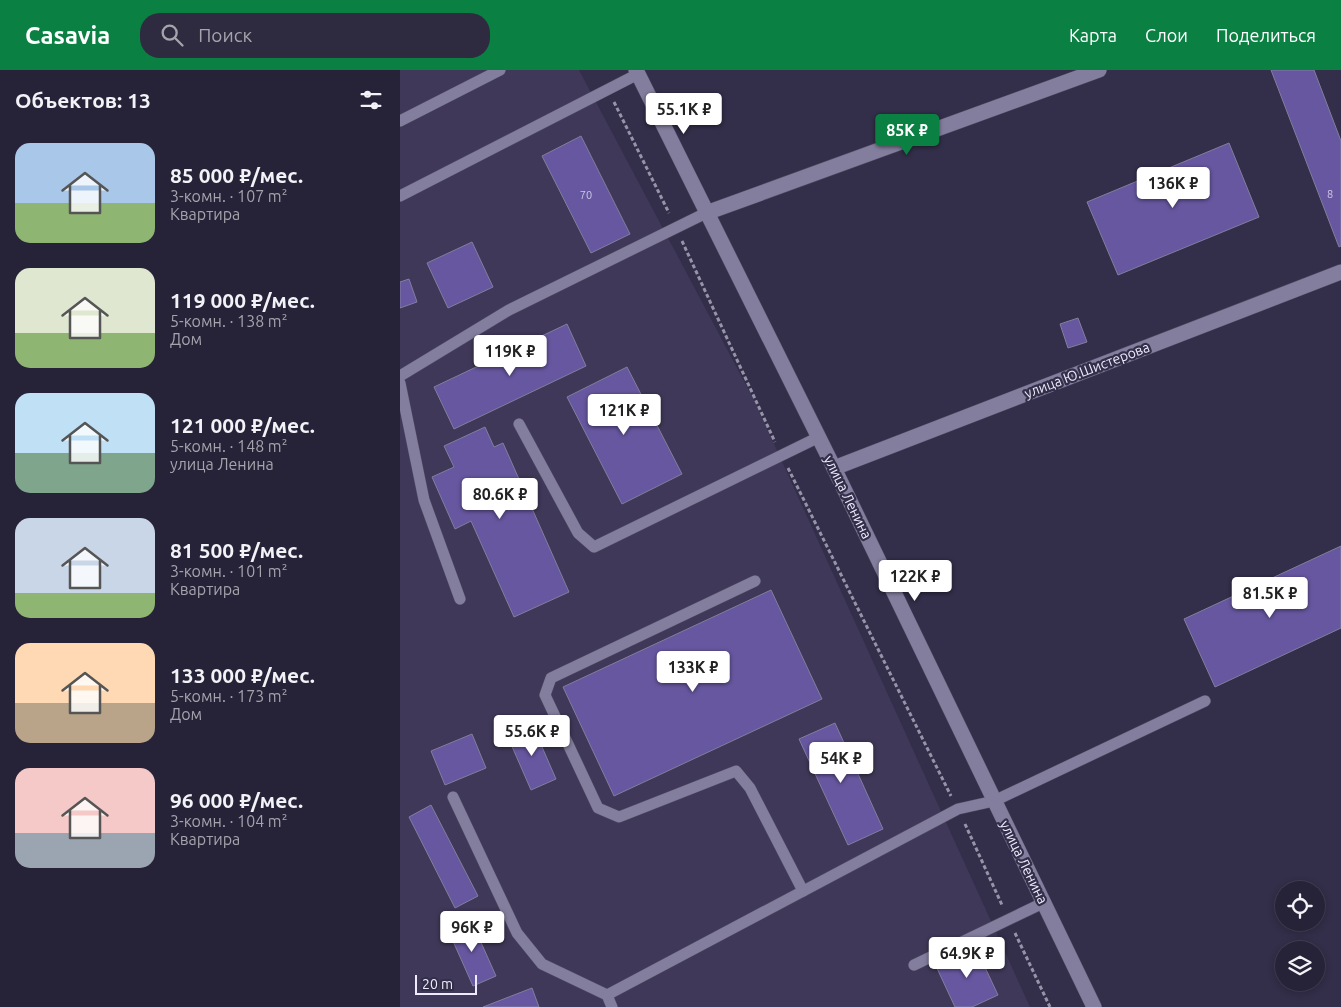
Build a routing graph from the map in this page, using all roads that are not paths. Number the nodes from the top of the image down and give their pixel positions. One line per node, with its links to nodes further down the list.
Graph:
1 (500, 70): 4 (lane)
2 (1099, 70): 6 (main road)
3 (637, 72): 5 (lane); 6 (main road, улица Ленина)
4 (400, 121)
5 (400, 196)
6 (706, 213): 8 (lane); 11 (main road, улица Ленина)
7 (1341, 272): 12 (main road, улица Ю.Шистерова)
8 (400, 376)
9 (400, 383): 14 (lane)
10 (520, 424): 11 (lane)
11 (819, 437): 12 (main road, улица Ленина)
12 (834, 468): 17 (main road, улица Ленина)
13 (755, 581): 18 (lane)
14 (460, 599)
15 (1205, 701): 17 (lane)
16 (453, 797): 21 (lane)
17 (994, 801): 18 (lane); 19 (main road, улица Ленина)
18 (803, 891): 21 (lane)
19 (1043, 903): 20 (lane); 23 (main road, улица Ленина)
20 (914, 965)
21 (607, 995): 22 (lane)
22 (612, 1007)
23 (1094, 1007)

